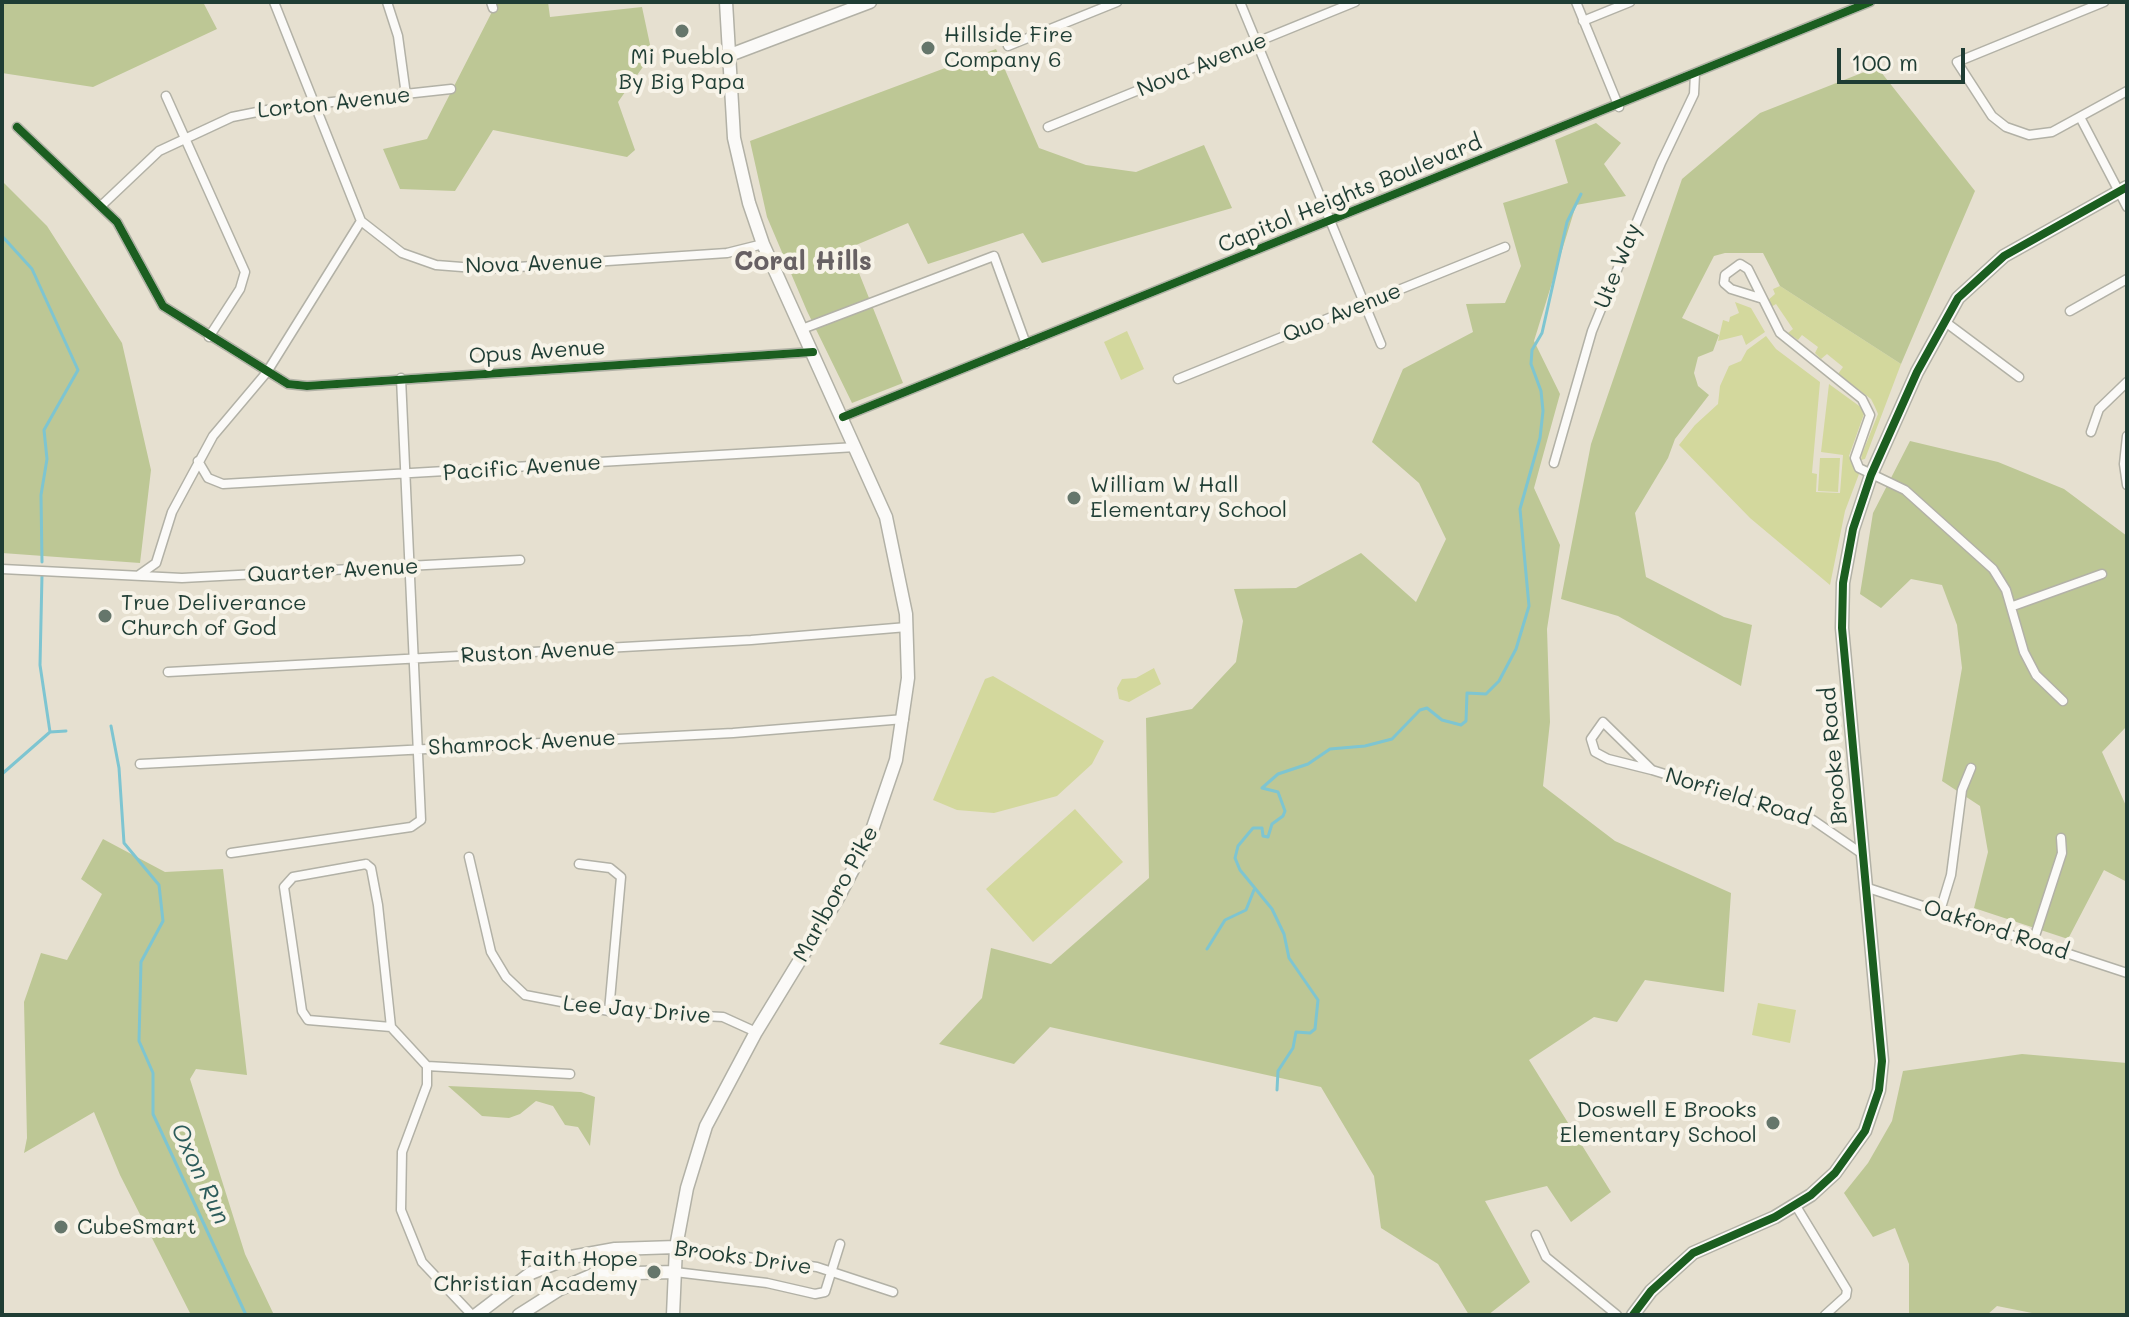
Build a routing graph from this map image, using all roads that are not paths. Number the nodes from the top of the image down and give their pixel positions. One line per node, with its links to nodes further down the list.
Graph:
1 (274, 2): 21 (street, Nova Avenue)
2 (387, 2): 19 (street)
3 (726, 2): 15 (street, Marlboro Pike)
4 (870, 2): 15 (street)
5 (1117, 2): 14 (street)
6 (1240, 2): 13 (street)
7 (1355, 2): 13 (street, Nova Avenue)
8 (1576, 2): 12 (street)
9 (1630, 2): 12 (street)
10 (1870, 2): 16 (street, Capitol Heights Boulevard)
11 (2104, 2): 23 (street)
12 (1583, 21): 22 (street)
13 (1256, 42): 25 (street, Nova Avenue); 31 (street)
14 (1008, 46)
15 (730, 55): 32 (street, Marlboro Pike)
16 (1695, 74): 22 (street, Capitol Heights Boulevard); 54 (street, Ute Way)
17 (451, 89): 19 (street, Lorton Avenue)
18 (2127, 91): 23 (street)
19 (406, 95): 21 (street, Lorton Avenue)
20 (166, 96): 26 (street)
21 (314, 103): 26 (street, Lorton Avenue); 30 (street, Nova Avenue)
22 (1619, 107): 31 (street, Capitol Heights Boulevard)
23 (2081, 119): 27 (street)
24 (17, 127): 28 (street, Opus Avenue)
25 (1048, 127)
26 (186, 137): 28 (street, Lorton Avenue); 40 (street)
27 (2123, 189): 29 (street); 38 (street, Brooke Road)
28 (102, 205): 40 (street, Opus Avenue)
29 (2127, 207)
30 (361, 221): 32 (street, Nova Avenue); 44 (street)
31 (1328, 222): 36 (street); 41 (street, Capitol Heights Boulevard)
32 (763, 244): 39 (street, Marlboro Pike)
33 (1505, 247): 36 (street, Quo Avenue)
34 (2127, 279): 37 (street)
35 (1760, 298): 35 (street); 56 (street)
36 (1362, 305): 42 (street); 47 (street, Quo Avenue)
37 (2070, 311)
38 (1944, 321): 45 (street); 56 (street, Brooke Road)
39 (802, 329): 41 (street); 43 (street, Marlboro Pike)
40 (209, 337): 44 (street, Opus Avenue)
41 (1026, 344): 49 (street, Capitol Heights Boulevard)
42 (1381, 344)
43 (813, 352): 46 (street, Opus Avenue); 49 (street, Marlboro Pike)
44 (267, 372): 46 (street, Opus Avenue); 53 (street)
45 (2019, 377)
46 (401, 378): 55 (street)
47 (1178, 379)
48 (2127, 382): 50 (street)
49 (843, 417): 52 (street, Marlboro Pike)
50 (2091, 432)
51 (2127, 436): 57 (street)
52 (857, 447): 55 (street, Pacific Avenue); 64 (street, Marlboro Pike)
53 (198, 461): 55 (street, Pacific Avenue); 62 (street)
54 (1554, 463)
55 (404, 475): 59 (street)
56 (1871, 475): 63 (street); 75 (street, Brooke Road)
57 (2127, 485)
58 (520, 560): 59 (street, Quarter Avenue)
59 (409, 566): 62 (street, Quarter Avenue); 65 (street)
60 (2, 569): 62 (street, Quarter Avenue)
61 (2102, 574): 63 (street)
62 (136, 576)
63 (2013, 606): 67 (street)
64 (907, 627): 65 (street, Ruston Avenue); 68 (street, Marlboro Pike)
65 (413, 659): 66 (street, Ruston Avenue); 69 (street)
66 (168, 672)
67 (2063, 701)
68 (904, 719): 69 (street, Shamrock Avenue); 84 (street, Marlboro Pike)
69 (417, 749): 70 (street, Shamrock Avenue); 74 (street)
70 (140, 764)
71 (1971, 768): 79 (street)
72 (1652, 770): 72 (street, Norfield Road); 75 (street, Norfield Road)
73 (2061, 838): 80 (street)
74 (231, 853)
75 (1861, 853): 78 (street, Brooke Road)
76 (469, 857): 82 (street, Lee Jay Drive)
77 (579, 864): 82 (street)
78 (1865, 887): 79 (street, Oakford Road); 87 (street, Brooke Road)
79 (1940, 911): 80 (street, Oakford Road)
80 (2033, 942): 81 (street, Oakford Road)
81 (2127, 973)
82 (609, 1011): 84 (street, Lee Jay Drive)
83 (391, 1027): 83 (street); 85 (street)
84 (756, 1032): 90 (street, Marlboro Pike)
85 (427, 1066): 86 (street); 94 (street)
86 (570, 1074)
87 (1796, 1206): 98 (street, Brooke Road); 99 (street)
88 (1536, 1235): 97 (street)
89 (840, 1244): 91 (street)
90 (676, 1247): 91 (street, Brooks Drive); 92 (street, Marlboro Pike); 94 (street, Brooks Drive)
91 (830, 1271): 92 (street, Brooks Drive); 93 (street)
92 (675, 1272): 95 (street, Brooks Drive); 96 (street, Marlboro Pike)
93 (893, 1292)
94 (474, 1315)
95 (519, 1315)
96 (673, 1315)
97 (1617, 1315)
98 (1633, 1315)
99 (1825, 1315)

